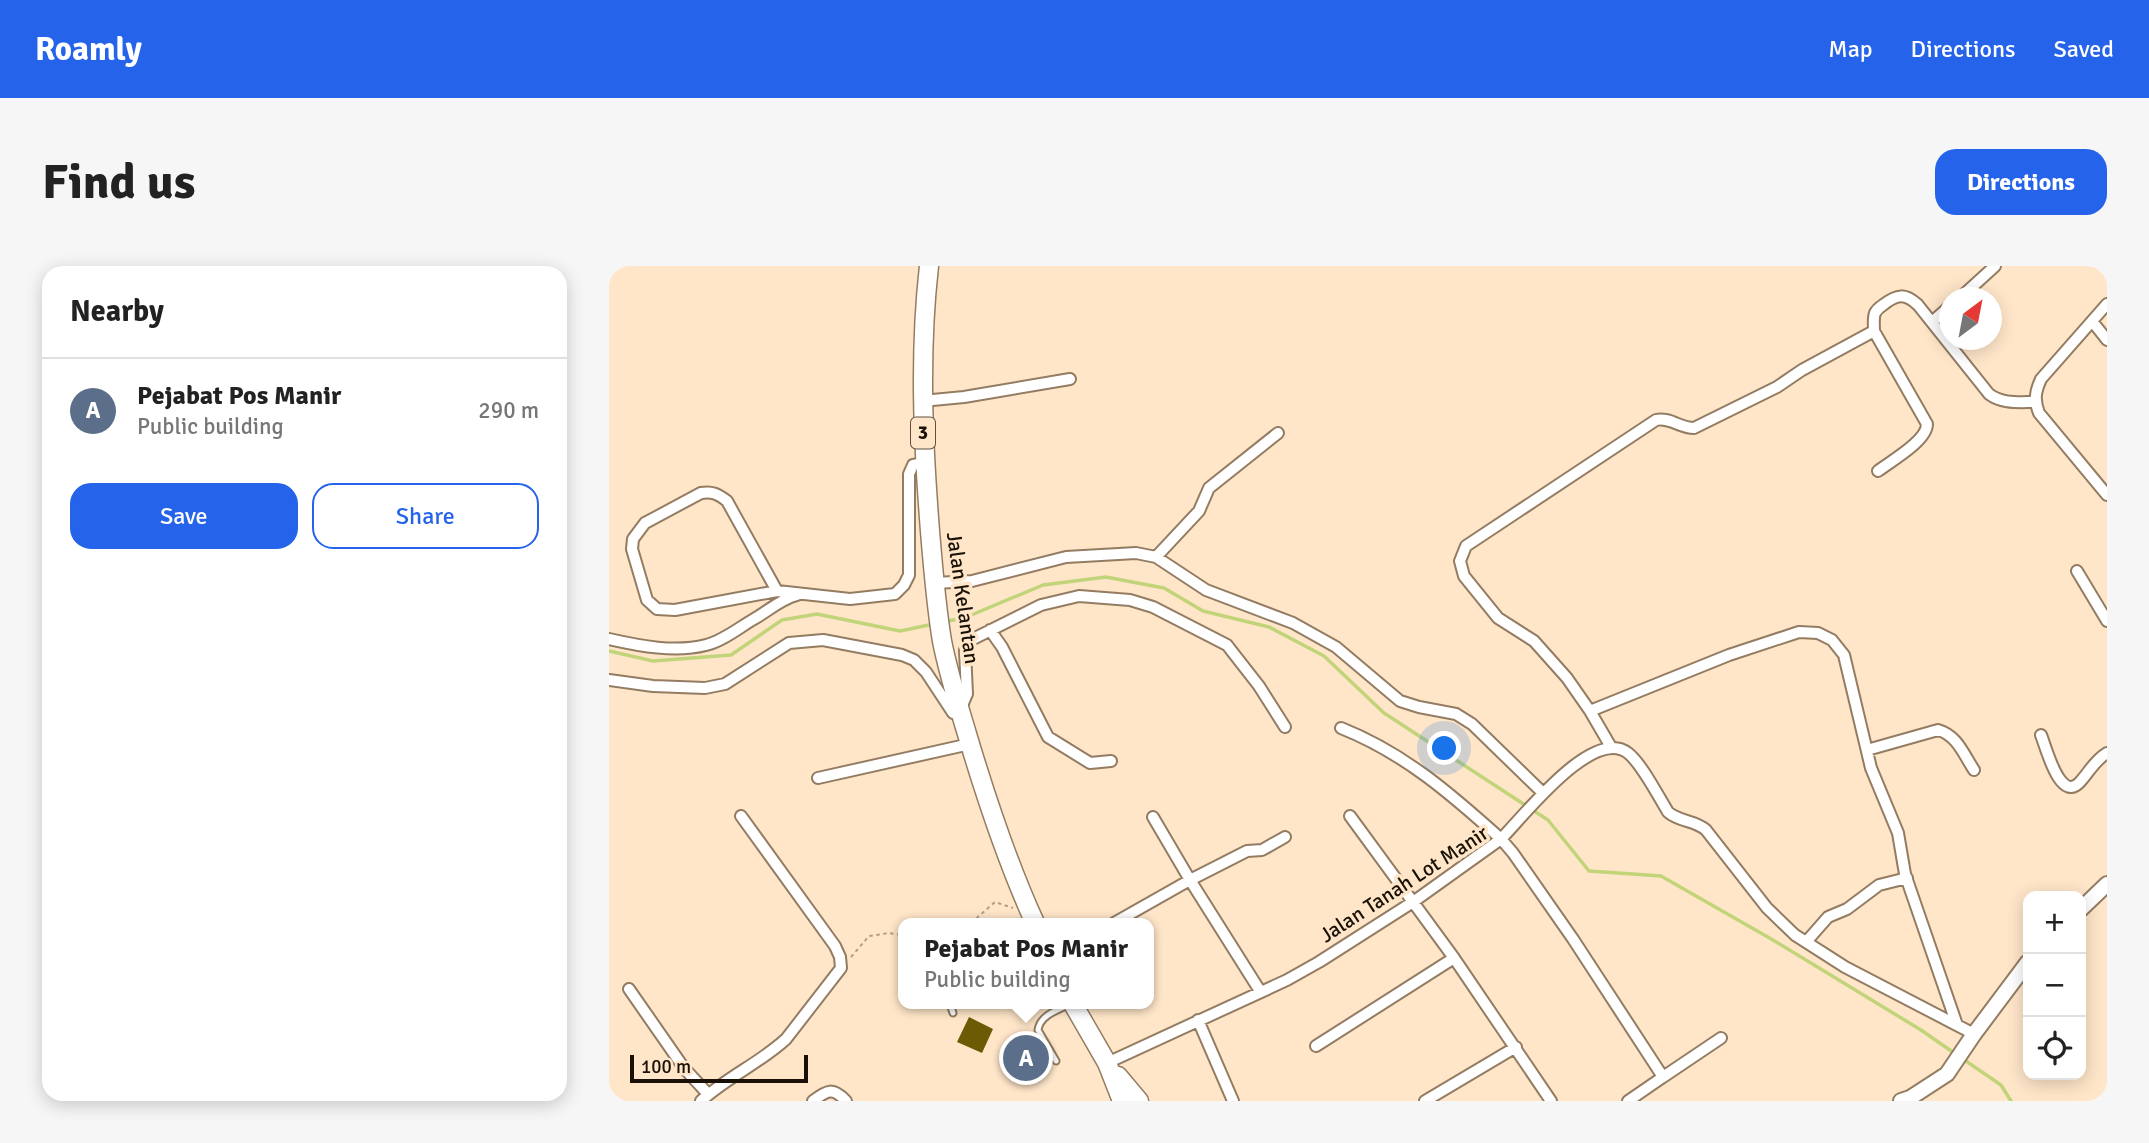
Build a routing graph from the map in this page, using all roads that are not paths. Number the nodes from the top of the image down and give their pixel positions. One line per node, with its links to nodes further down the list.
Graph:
1 (929, 266): 11 (highway, Jalan Kelantan / 3)
2 (1995, 266): 3 (street)
3 (1972, 287)
4 (2107, 304): 6 (street)
5 (1939, 316): 7 (street)
6 (2092, 321): 9 (street); 12 (street)
7 (1932, 322): 8 (street); 12 (street)
8 (1874, 331): 15 (street); 26 (street)
9 (2107, 340)
10 (1070, 379): 11 (street)
11 (922, 401): 14 (highway, Jalan Kelantan / 3)
12 (2035, 402): 16 (street)
13 (1278, 433): 17 (street)
14 (925, 463): 20 (highway, Jalan Kelantan / 3); 21 (street)
15 (1878, 471)
16 (2107, 495)
17 (1156, 557): 20 (street); 38 (street)
18 (2077, 571): 22 (street)
19 (777, 591): 19 (street); 21 (street)
20 (936, 591): 27 (highway, Jalan Kelantan / 3)
21 (799, 594): 24 (street)
22 (2107, 621)
23 (990, 630): 27 (street); 28 (street); 35 (street)
24 (609, 639)
25 (609, 680): 27 (street)
26 (1590, 711): 32 (street); 33 (street)
27 (960, 712): 31 (highway, Jalan Kelantan / 3)
28 (1286, 727)
29 (1341, 728): 43 (street)
30 (2041, 734): 34 (street)
31 (970, 744): 37 (street); 49 (highway, Jalan Kelantan / 3)
32 (1607, 749): 38 (street); 51 (street)
33 (1867, 750): 36 (street); 44 (street)
34 (2107, 753)
35 (1111, 761)
36 (1974, 770)
37 (818, 778)
38 (1539, 797): 43 (street)
39 (741, 816): 69 (street)
40 (1350, 816): 47 (street)
41 (1153, 817): 45 (street)
42 (1285, 837): 45 (street)
43 (1501, 839): 47 (street, Jalan Tanah Lot Manir); 68 (street, Jalan Tanah Lot Manir)
44 (1907, 878): 51 (street); 61 (street)
45 (1190, 880): 50 (street); 55 (street)
46 (2107, 884): 48 (street)
47 (1413, 902): 52 (street); 55 (street, Jalan Tanah Lot Manir)
48 (2086, 904)
49 (1029, 916)
50 (1123, 918)
51 (1806, 942): 61 (street)
52 (1454, 958): 64 (street); 65 (street)
53 (2023, 969): 62 (street)
54 (629, 989): 69 (street)
55 (1260, 991): 60 (street, Jalan Tanah Lot Manir)
56 (952, 1009): 59 (lane)
57 (1062, 1009): 66 (lane)
58 (1074, 1009): 67 (highway)
59 (953, 1013)
60 (1198, 1020): 67 (street, Jalan Tanah Lot Manir); 74 (street)
61 (1957, 1025): 62 (street)
62 (1972, 1037): 78 (street)
63 (1721, 1038): 68 (street)
64 (1316, 1046)
65 (1516, 1046): 75 (street); 76 (street)
66 (1056, 1061)
67 (1107, 1063): 72 (highway); 73 (highway)
68 (1663, 1077): 77 (street)
69 (704, 1098)
70 (813, 1101): 71 (street)
71 (846, 1101)
72 (1122, 1101)
73 (1139, 1101)
74 (1233, 1101)
75 (1425, 1101)
76 (1551, 1101)
77 (1628, 1101)
78 (1901, 1101)

